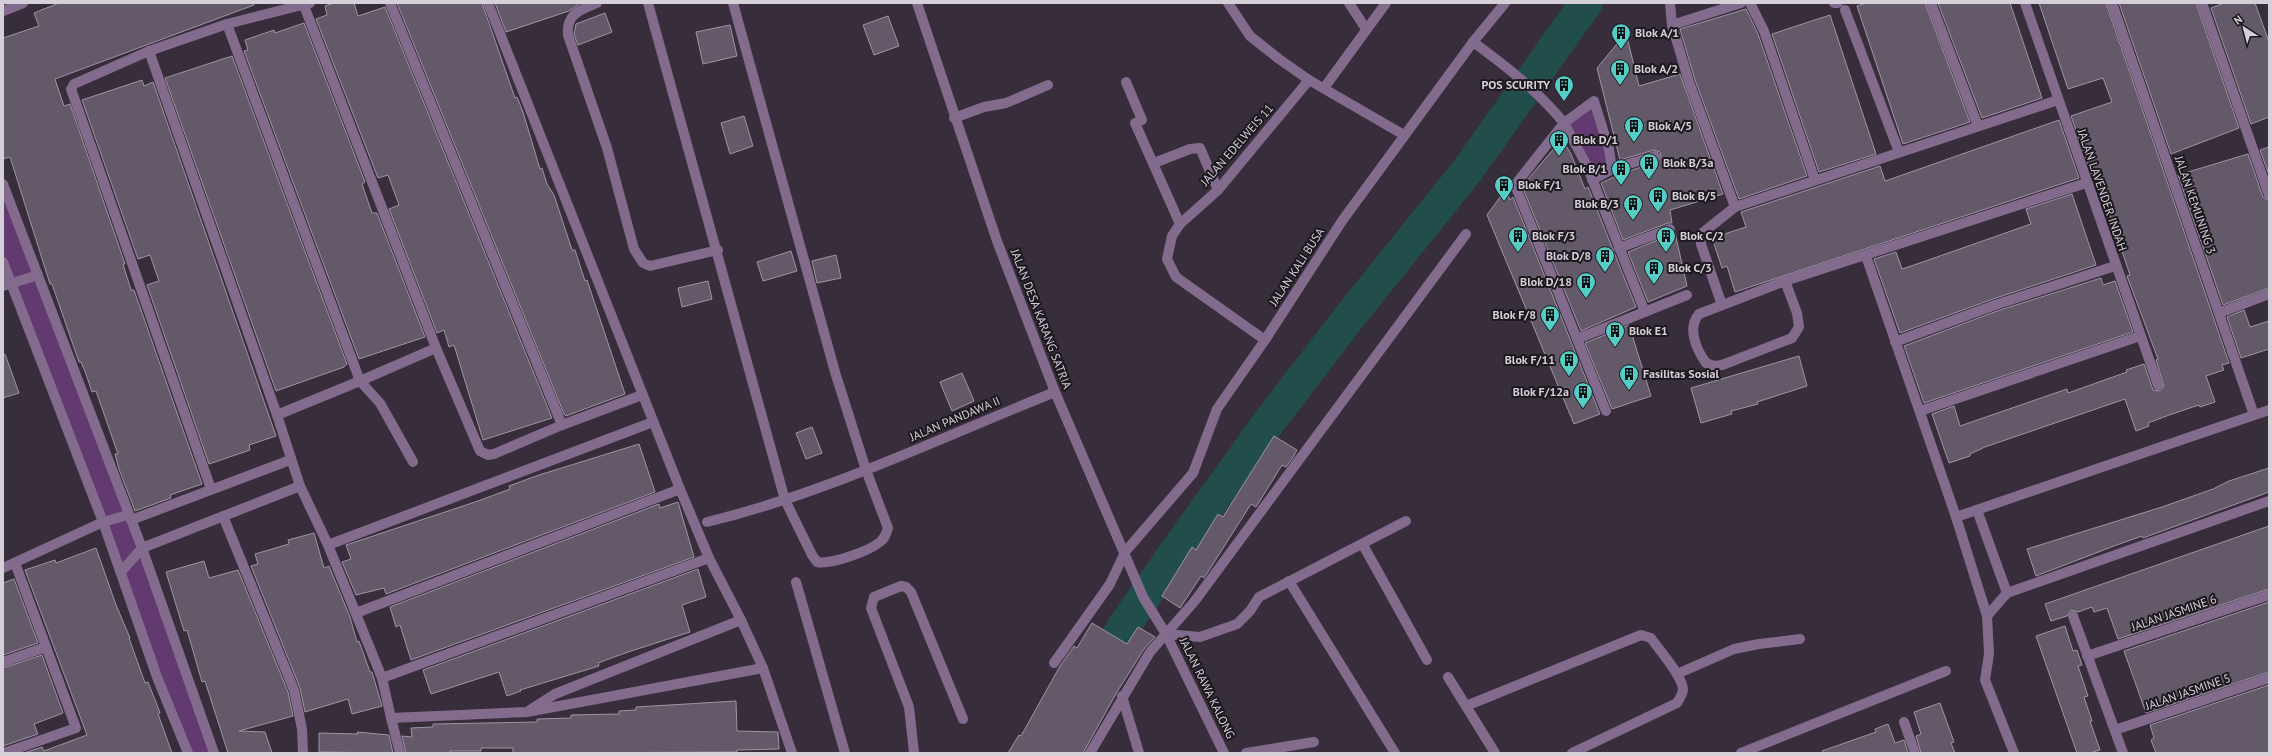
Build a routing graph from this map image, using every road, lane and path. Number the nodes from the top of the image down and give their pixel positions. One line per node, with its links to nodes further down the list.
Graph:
1 (23, 3): 23 (street)
2 (390, 3): 80 (street)
3 (488, 3): 73 (street)
4 (597, 3): 21 (street)
5 (648, 3): 53 (street)
6 (733, 3): 83 (street)
7 (917, 3): 34 (street, JALAN DESA KARANG SATRIA)
8 (1228, 3): 29 (street)
9 (1349, 3): 26 (street)
10 (1386, 3): 26 (street)
11 (1505, 3): 27 (street, JALAN KALI BUSA)
12 (1670, 3): 25 (street)
13 (1741, 3): 25 (street)
14 (1750, 3): 43 (street)
15 (1834, 3): 22 (street)
16 (1931, 3): 36 (street)
17 (2025, 3): 33 (street, JALAN LAVENDER INDAH)
18 (2112, 3): 64 (street, JALAN KEMUNING 3)
19 (2202, 3): 47 (street)
20 (306, 4): 24 (street); 69 (street)
21 (582, 6): 53 (street)
22 (1841, 6): 38 (street)
23 (3, 11)
24 (227, 24): 28 (street); 70 (street)
25 (1672, 25): 48 (street)
26 (1366, 29): 32 (street)
27 (1473, 42): 35 (street); 37 (street, JALAN KALI BUSA)
28 (149, 51): 77 (street); 85 (street)
29 (1309, 80): 32 (street); 46 (street, JALAN EDELWEIS 11)
30 (1126, 82): 40 (street)
31 (1048, 85): 34 (street)
32 (1324, 88): 37 (street)
33 (2058, 100): 36 (street); 44 (street, JALAN LAVENDER INDAH)
34 (954, 118): 72 (street, JALAN DESA KARANG SATRIA)
35 (1564, 123): 41 (street); 42 (street); 66 (street)
36 (1978, 126): 38 (street)
37 (1404, 135): 67 (street, JALAN KALI BUSA)
38 (1899, 152): 43 (street)
39 (1655, 156): 41 (street)
40 (1154, 163): 46 (street); 49 (street)
41 (1612, 170): 42 (street)
42 (1592, 180): 52 (street)
43 (1815, 180): 48 (street)
44 (2086, 183): 54 (street); 56 (street, JALAN LAVENDER INDAH)
45 (3, 184): 57 (street)
46 (1218, 190): 49 (street, JALAN EDELWEIS 11)
47 (2269, 195)
48 (1735, 207): 62 (street)
49 (1180, 224): 67 (street, JALAN EDELWEIS 11)
50 (1670, 229): 52 (street)
51 (1466, 234): 112 (street)
52 (1619, 248): 63 (street)
53 (718, 250): 87 (street)
54 (1866, 256): 58 (street); 68 (street)
55 (3, 262): 59 (street)
56 (2115, 266): 65 (street, JALAN LAVENDER INDAH); 68 (street)
57 (38, 275): 59 (street); 92 (street)
58 (1785, 281): 62 (street); 62 (street)
59 (7, 285): 94 (street)
60 (2269, 294): 64 (street)
61 (1687, 295): 63 (street)
62 (1722, 305)
63 (1645, 312): 66 (street)
64 (2219, 313): 78 (street, JALAN KEMUNING 3)
65 (2140, 336): 71 (street, JALAN LAVENDER INDAH); 76 (street)
66 (1577, 339): 75 (street)
67 (1265, 340): 99 (street, JALAN KALI BUSA)
68 (1895, 342): 76 (street)
69 (436, 348): 70 (street); 80 (street)
70 (360, 381): 77 (street); 82 (street)
71 (2158, 385)
72 (1055, 392): 83 (street, JALAN PANDAWA II); 99 (street, JALAN DESA KARANG SATRIA)
73 (642, 395): 79 (street); 80 (street)
74 (2269, 410): 78 (street)
75 (1606, 411)
76 (1920, 411): 91 (street)
77 (277, 415): 81 (street)
78 (2254, 415): 89 (street)
79 (653, 422): 86 (street); 97 (street)
80 (562, 425)
81 (290, 460): 84 (street); 85 (street)
82 (413, 462)
83 (866, 470): 87 (street, JALAN PANDAWA II); 87 (street)
84 (300, 486): 90 (street); 97 (street)
85 (211, 489): 92 (street)
86 (680, 489): 100 (street); 108 (street)
87 (786, 500): 95 (street, JALAN PANDAWA II)
88 (2269, 502): 106 (street)
89 (1977, 510): 91 (street); 106 (street)
90 (223, 516): 98 (street); 136 (street)
91 (1956, 517): 109 (street)
92 (130, 518): 94 (street); 98 (street)
93 (1406, 521): 96 (street)
94 (103, 522): 101 (street); 103 (street)
95 (707, 522)
96 (1363, 545): 104 (street); 116 (street)
97 (328, 546): 108 (street)
98 (142, 548): 103 (street); 135 (street)
99 (1126, 552): 112 (street, JALAN DESA KARANG SATRIA); 118 (street, JALAN KALI BUSA)
100 (710, 558): 111 (street); 123 (street)
101 (15, 563): 102 (street); 114 (street)
102 (3, 568)
103 (121, 572): 134 (street)
104 (1289, 581): 112 (street); 145 (street)
105 (796, 582): 139 (street)
106 (2007, 593): 109 (street)
107 (2269, 595): 115 (street, JALAN JASMINE 6)
108 (356, 613): 123 (street)
109 (1987, 616): 150 (street)
110 (2073, 616): 115 (street)
111 (741, 620): 119 (street); 127 (street)
112 (1166, 634): 125 (street); 143 (street, JALAN RAWA KALONG)
113 (1800, 639): 121 (street)
114 (46, 647): 117 (street); 133 (street)
115 (2087, 656): 131 (street)
116 (1427, 660)
117 (3, 662)
118 (1054, 663)
119 (763, 668): 127 (street); 138 (street)
120 (1946, 671): 148 (street)
121 (1677, 674): 126 (street); 147 (street)
122 (1448, 677): 126 (street)
123 (382, 678): 128 (street)
124 (2269, 678): 131 (street, JALAN JASMINE 5)
125 (1122, 696): 141 (street); 142 (street)
126 (1466, 706): 146 (street)
127 (527, 712): 128 (street)
128 (391, 718): 137 (street)
129 (963, 718): 140 (street)
130 (1904, 722): 149 (street)
131 (2115, 730): 151 (street)
132 (1314, 742): 144 (street)
133 (4, 753)
134 (188, 753)
135 (214, 753)
136 (303, 753)
137 (400, 753)
138 (792, 753)
139 (845, 753)
140 (914, 753)
141 (1090, 753)
142 (1138, 753)
143 (1224, 753)
144 (1246, 753)
145 (1395, 753)
146 (1496, 753)
147 (1572, 753)
148 (1743, 753)
149 (1915, 753)
150 (2014, 753)
151 (2123, 753)

